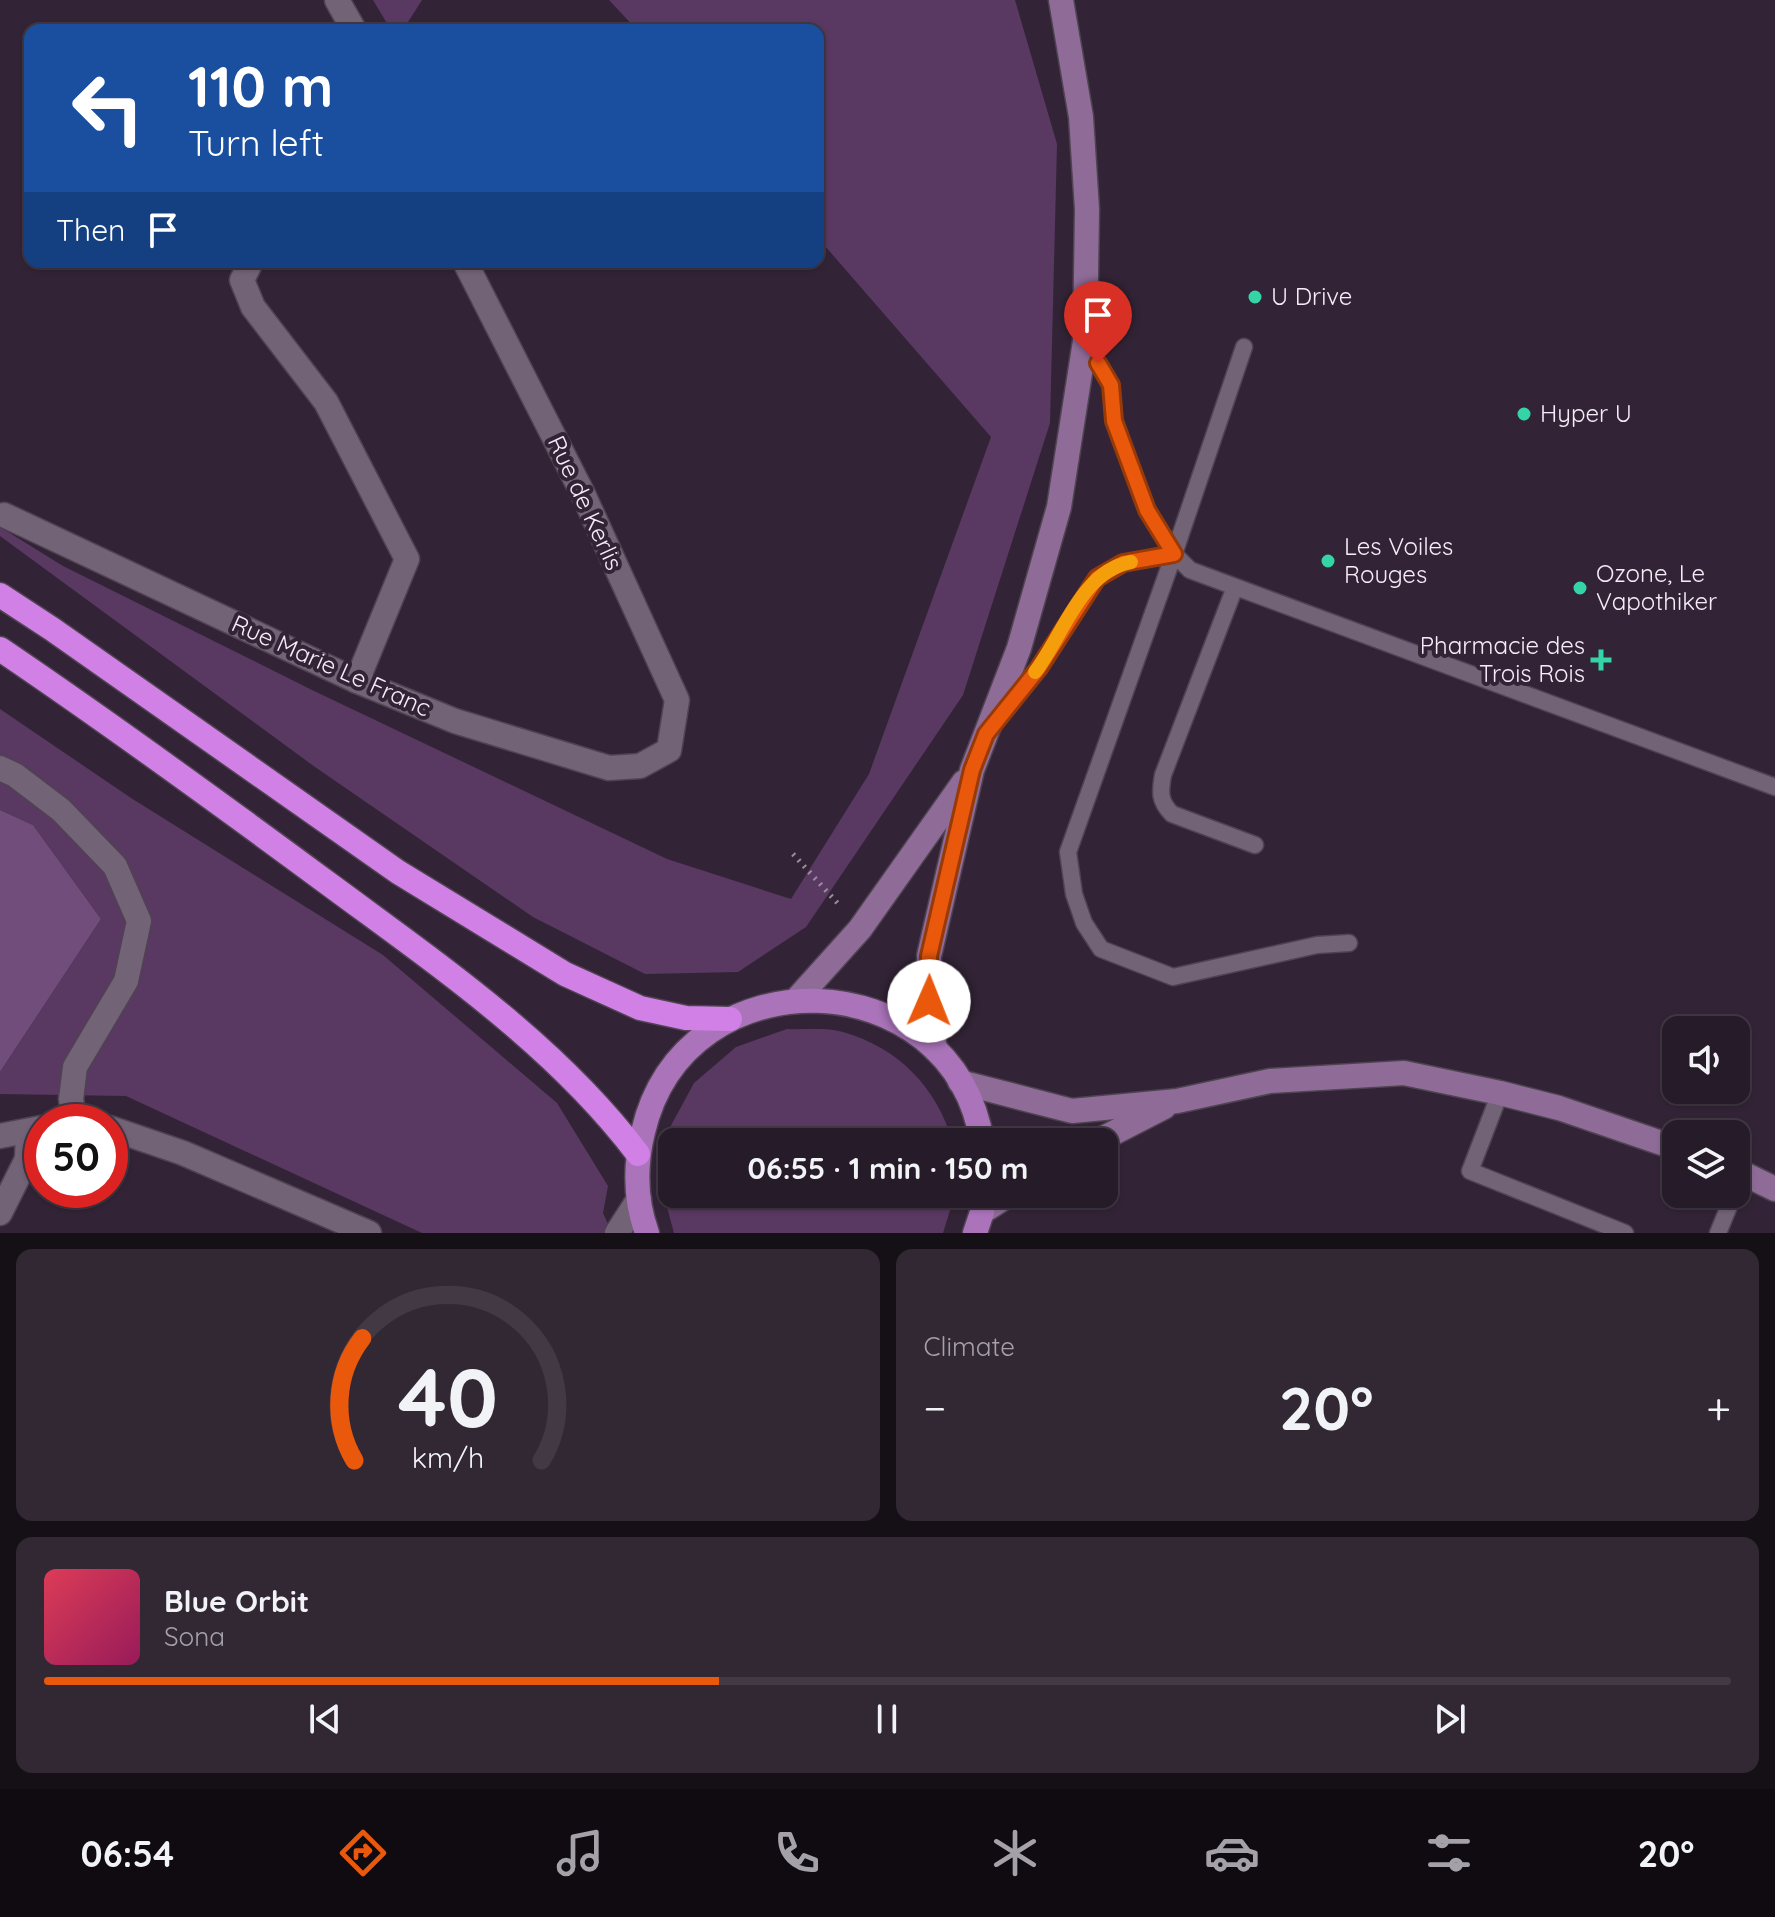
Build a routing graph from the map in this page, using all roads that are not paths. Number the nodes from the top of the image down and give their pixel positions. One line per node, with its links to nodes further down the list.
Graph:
1 (337, 0): 3 (street)
2 (1061, 0): 6 (main road)
3 (351, 24)
4 (248, 268): 13 (street)
5 (468, 268): 15 (street, Rue de Kerlis)
6 (1085, 341): 9 (lane); 14 (main road)
7 (1244, 347): 9 (lane)
8 (4, 515): 13 (street, Rue Marie Le Franc)
9 (1174, 554): 10 (lane); 14 (lane); 20 (lane)
10 (1235, 587): 18 (lane); 19 (lane)
11 (0, 595): 22 (highway)
12 (0, 649): 34 (highway)
13 (357, 681): 15 (street, Rue Marie Le Franc)
14 (986, 734): 17 (main road)
15 (669, 750)
16 (0, 768): 27 (street)
17 (972, 770): 21 (main road); 23 (main road)
18 (1775, 787)
19 (1255, 845)
20 (1349, 943)
21 (797, 999): 22 (main road); 23 (main road)
22 (730, 1019): 34 (main road)
23 (935, 1049): 24 (main road)
24 (960, 1082): 26 (main road); 28 (main road)
25 (1500, 1093): 26 (main road); 33 (main road); 44 (lane)
26 (1177, 1101): 29 (main road)
27 (72, 1104)
28 (980, 1128)
29 (1118, 1131)
30 (24, 1132): 32 (street)
31 (128, 1134): 41 (street)
32 (0, 1136)
33 (1662, 1143)
34 (638, 1154): 38 (main road)
35 (24, 1165): 40 (street)
36 (1750, 1182): 37 (main road)
37 (1775, 1189)
38 (639, 1199): 42 (street); 43 (main road)
39 (1731, 1208): 45 (lane)
40 (0, 1213)
41 (369, 1233)
42 (617, 1233)
43 (647, 1233)
44 (1625, 1233)
45 (1718, 1233)

